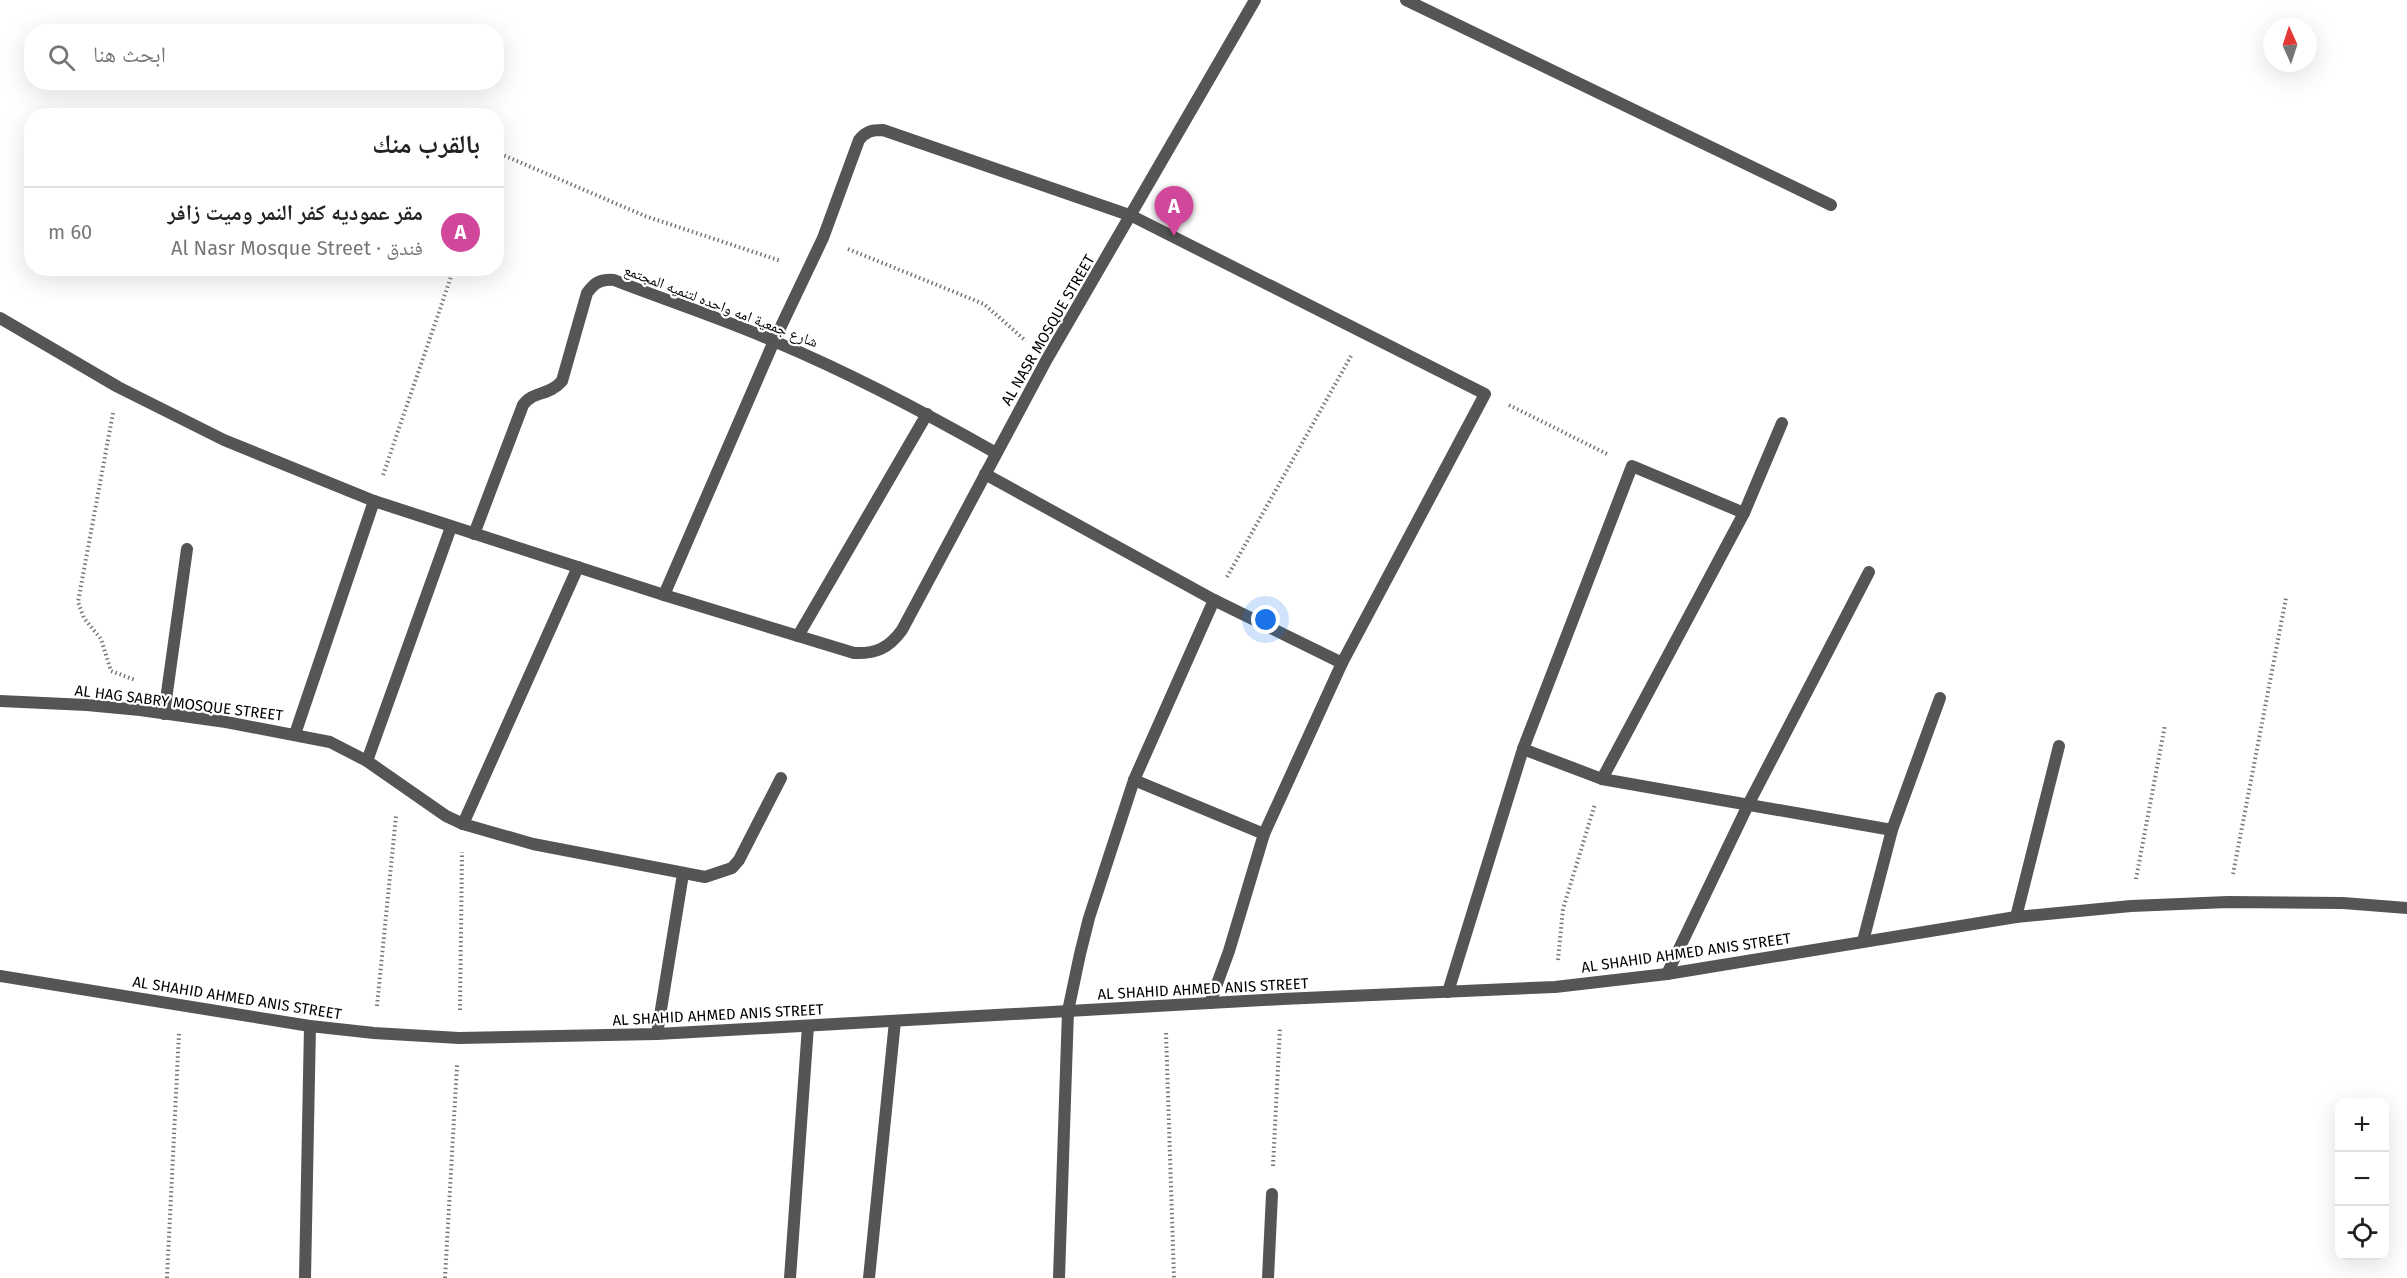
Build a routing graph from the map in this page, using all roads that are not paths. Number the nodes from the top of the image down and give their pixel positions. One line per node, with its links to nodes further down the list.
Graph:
1 (1255, 0): 4 (street, AL NASR MOSQUE STREET)
2 (1406, 0): 3 (street)
3 (1831, 205)
4 (1131, 216): 6 (street); 9 (street, AL NASR MOSQUE STREET); 21 (street)
5 (0, 318): 11 (street)
6 (774, 341): 7 (street, شارع جمعية امه واحده لتنميه المجتمع); 14 (street, شارع جمعية امه واحده لتنميه المجتمع); 18 (street)
7 (927, 414): 9 (street, شارع جمعية امه واحده لتنميه المجتمع); 20 (street)
8 (1782, 423): 12 (street)
9 (996, 453): 10 (street, AL NASR MOSQUE STREET)
10 (985, 474): 19 (street); 20 (street, AL NASR MOSQUE STREET)
11 (374, 501): 13 (street); 25 (street)
12 (1744, 513): 27 (street); 30 (street)
13 (452, 526): 14 (street); 28 (street)
14 (474, 534): 16 (street)
15 (187, 549): 24 (street)
16 (578, 567): 18 (street); 33 (street)
17 (1869, 572): 32 (street)
18 (664, 595): 20 (street)
19 (1214, 600): 21 (street); 31 (street)
20 (798, 636)
21 (1342, 663): 35 (street)
22 (1940, 698): 34 (street)
23 (0, 701): 24 (street, AL HAG SABRY MOSQUE STREET)
24 (164, 714): 25 (street, AL HAG SABRY MOSQUE STREET)
25 (295, 734): 28 (street, AL HAG SABRY MOSQUE STREET)
26 (2059, 746): 38 (street)
27 (1522, 749): 30 (street); 42 (street)
28 (366, 761): 33 (street, AL HAG SABRY MOSQUE STREET)
29 (781, 778): 36 (street, AL HAG SABRY MOSQUE STREET)
30 (1602, 778): 32 (street)
31 (1134, 780): 35 (street); 44 (street)
32 (1749, 803): 34 (street); 40 (street)
33 (463, 825): 36 (street, AL HAG SABRY MOSQUE STREET)
34 (1892, 830): 39 (street)
35 (1264, 834): 43 (street)
36 (683, 874): 48 (street)
37 (2407, 908): 38 (street, AL SHAHID AHMED ANIS STREET)
38 (2016, 917): 39 (street, AL SHAHID AHMED ANIS STREET)
39 (1863, 941): 40 (street, AL SHAHID AHMED ANIS STREET)
40 (1667, 974): 42 (street, AL SHAHID AHMED ANIS STREET)
41 (0, 976): 46 (street, AL SHAHID AHMED ANIS STREET)
42 (1448, 992): 43 (street, AL SHAHID AHMED ANIS STREET)
43 (1210, 1003): 44 (street, AL SHAHID AHMED ANIS STREET)
44 (1068, 1011): 45 (street, AL SHAHID AHMED ANIS STREET); 53 (street)
45 (895, 1021): 47 (street, AL SHAHID AHMED ANIS STREET); 52 (street)
46 (310, 1026): 48 (street, AL SHAHID AHMED ANIS STREET); 50 (street)
47 (808, 1026): 48 (street, AL SHAHID AHMED ANIS STREET); 51 (street)
48 (657, 1034)
49 (1272, 1194): 54 (street)
50 (305, 1278)
51 (790, 1278)
52 (869, 1278)
53 (1059, 1278)
54 (1268, 1278)

